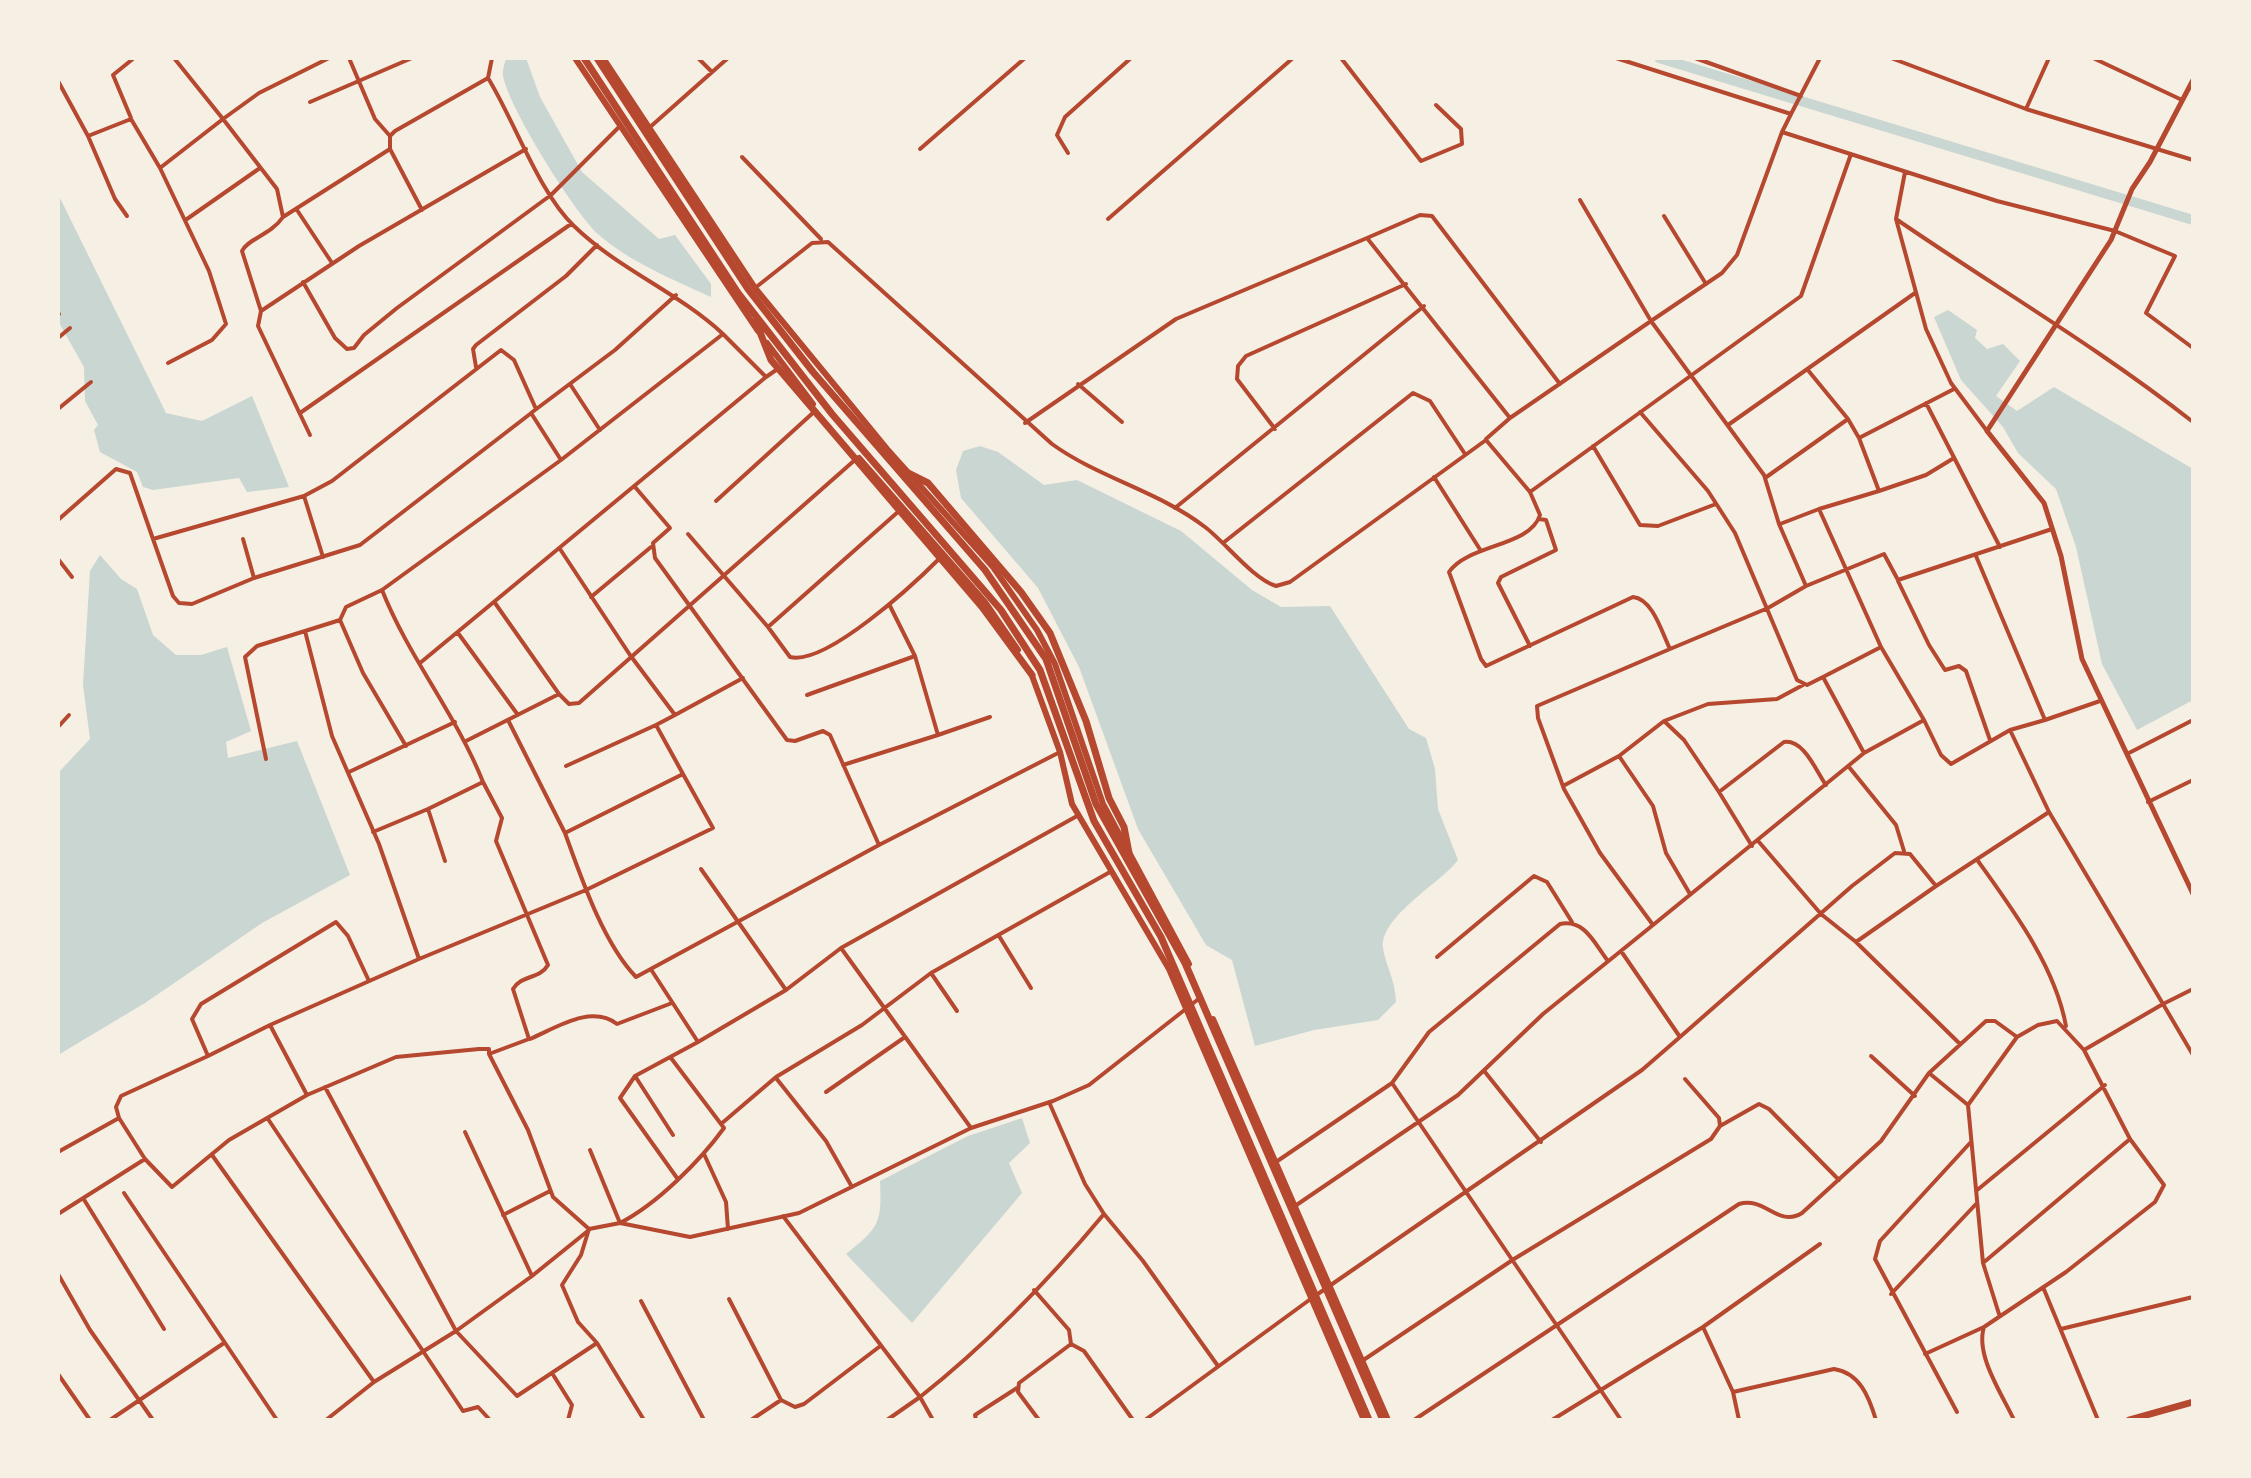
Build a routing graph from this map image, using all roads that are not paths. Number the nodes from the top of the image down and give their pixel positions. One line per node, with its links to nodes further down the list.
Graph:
1 (134, 58): 33 (street)
2 (174, 58): 34 (street)
3 (329, 58): 34 (street)
4 (349, 58): 26 (street)
5 (412, 58): 26 (street)
6 (492, 58): 23 (street)
7 (575, 58): 35 (main road)
8 (584, 58): 74 (main road)
9 (698, 58): 22 (street)
10 (728, 58): 22 (street)
11 (1025, 58): 43 (street)
12 (1131, 58): 44 (street)
13 (1293, 58): 59 (street)
14 (1341, 58): 30 (street)
15 (1616, 58): 32 (street)
16 (1696, 58): 27 (street)
17 (1820, 58): 27 (street)
18 (1891, 58): 31 (street)
19 (2049, 58): 31 (street)
20 (2093, 58): 28 (street)
21 (604, 59): 36 (main road); 117 (main road)
22 (712, 72): 36 (street)
23 (488, 78): 39 (street); 42 (street)
24 (2193, 80): 28 (street)
25 (58, 81): 38 (street)
26 (360, 82): 29 (street); 39 (street)
27 (1800, 98): 32 (street)
28 (2182, 100): 40 (street)
29 (310, 102)
30 (1436, 105)
31 (2026, 109): 40 (street)
32 (1791, 114): 37 (street)
33 (131, 119): 38 (street); 48 (street)
34 (223, 119): 48 (street); 49 (street)
35 (620, 126): 51 (street); 83 (main road)
36 (649, 128): 70 (main road)
37 (1782, 132): 45 (street); 69 (street)
38 (88, 136): 55 (street)
39 (390, 136): 41 (street)
40 (2157, 148): 47 (street); 62 (street)
41 (390, 149): 53 (street); 54 (street)
42 (526, 149): 51 (street); 54 (street)
43 (920, 149)
44 (1068, 153)
45 (1851, 154): 50 (street); 86 (street)
46 (742, 157): 64 (street)
47 (2193, 160)
48 (160, 168): 58 (street)
49 (260, 168): 57 (street); 58 (street)
50 (1905, 172): 60 (street); 62 (street)
51 (551, 195): 61 (street); 67 (street)
52 (1580, 200): 76 (street)
53 (297, 210): 57 (street); 66 (street)
54 (422, 210): 66 (street)
55 (127, 216)
56 (1664, 216): 69 (street)
57 (283, 217): 75 (street)
58 (186, 219): 82 (street)
59 (1108, 219)
60 (1896, 219): 71 (street); 77 (street)
61 (571, 224): 65 (street); 98 (street)
62 (2115, 231): 77 (street); 81 (street)
63 (1367, 238): 68 (street); 90 (street); 91 (street)
64 (821, 240): 70 (street); 104 (street)
65 (597, 245): 72 (street); 84 (street)
66 (332, 263): 67 (street)
67 (303, 282): 75 (street)
68 (1406, 284): 73 (street); 106 (street)
69 (1706, 284): 76 (street)
70 (755, 288): 216 (main road)
71 (1916, 293): 85 (street); 92 (street)
72 (676, 295): 79 (street); 89 (street)
73 (1424, 306): 100 (street); 106 (street)
74 (750, 309): 167 (main road); 365 (main road)
75 (261, 311): 98 (street)
76 (1651, 321): 86 (street); 91 (street)
77 (2054, 326): 103 (street); 108 (street)
78 (70, 328): 80 (street)
79 (723, 334): 87 (street); 107 (street)
80 (58, 338)
81 (2193, 348)
82 (168, 363)
83 (783, 365): 87 (street); 96 (main road)
84 (476, 367): 95 (street); 123 (street)
85 (1807, 369): 101 (street); 105 (street)
86 (1690, 375): 97 (street); 105 (street)
87 (766, 377): 120 (street)
88 (91, 382): 94 (street)
89 (570, 384): 95 (street); 107 (street)
90 (1078, 384): 102 (street); 104 (street)
91 (1560, 384): 100 (street)
92 (1954, 388): 93 (street); 108 (street)
93 (1926, 403): 110 (street); 115 (street)
94 (58, 409)
95 (536, 409): 99 (street)
96 (817, 410): 114 (main road); 124 (street)
97 (1640, 412): 112 (street); 125 (street)
98 (300, 413): 109 (street)
99 (531, 413): 116 (street); 143 (street)
100 (1510, 418): 111 (street)
101 (1848, 419): 110 (street); 119 (street)
102 (1122, 422)
103 (2193, 422)
104 (1025, 423): 127 (street)
105 (1728, 425): 119 (street)
106 (1275, 429): 127 (street)
107 (600, 430): 116 (street)
108 (1987, 431): 132 (street)
109 (310, 435)
110 (1859, 438): 121 (street)
111 (1486, 440): 113 (street); 122 (street)
112 (1593, 446): 122 (street); 125 (street)
113 (1465, 454): 118 (street); 136 (street)
114 (858, 457): 126 (main road); 147 (street)
115 (1954, 458): 121 (street); 138 (street)
116 (561, 460): 151 (street)
117 (896, 467): 216 (main road); 366 (main road)
118 (1434, 477): 136 (street); 140 (street)
119 (1765, 478): 131 (street)
120 (635, 487): 137 (street); 139 (street)
121 (1879, 491): 128 (street)
122 (1530, 492): 129 (street)
123 (304, 496): 134 (street); 143 (street)
124 (716, 501)
125 (1716, 504): 156 (street)
126 (903, 508): 141 (main road); 158 (street)
127 (1175, 508): 136 (street)
128 (1819, 509): 131 (street); 145 (street)
129 (1539, 519): 140 (street); 161 (street)
130 (58, 520): 134 (street)
131 (1779, 524): 150 (street)
132 (2052, 529): 138 (street); 173 (street)
133 (688, 534): 147 (street)
134 (153, 539): 148 (street)
135 (243, 539): 148 (street)
136 (1223, 543)
137 (651, 546): 152 (street); 154 (street)
138 (2001, 547): 142 (street)
139 (560, 549): 152 (street); 153 (street)
140 (1481, 551): 161 (street)
141 (943, 554): 155 (street); 167 (main road)
142 (1976, 556): 149 (street); 180 (street)
143 (323, 557): 148 (street)
144 (58, 559): 146 (street)
145 (1847, 568): 149 (street); 150 (street); 162 (street)
146 (72, 577)
147 (724, 577): 154 (street); 158 (street)
148 (254, 578)
149 (1898, 580): 188 (street)
150 (1806, 586): 156 (street)
151 (382, 590): 157 (street); 166 (street)
152 (591, 597): 164 (street)
153 (495, 603): 160 (street); 171 (street)
154 (691, 605): 164 (street); 169 (street)
155 (890, 606): 158 (street); 165 (street)
156 (1768, 608): 163 (street); 170 (street)
157 (340, 620): 159 (street); 190 (street)
158 (768, 627)
159 (305, 631): 195 (street); 199 (street)
160 (458, 633): 166 (street); 175 (street)
161 (1530, 646): 163 (street)
162 (1881, 647): 168 (street); 179 (street)
163 (1670, 649): 204 (street)
164 (630, 655): 171 (street); 176 (street)
165 (915, 656): 172 (street); 187 (street)
166 (420, 663): 183 (street)
167 (1032, 675): 193 (main road)
168 (1823, 677): 170 (street); 191 (street)
169 (743, 678): 176 (street); 196 (street)
170 (1803, 685): 182 (street)
171 (559, 694): 175 (street)
172 (807, 695)
173 (2100, 701): 180 (street); 192 (street)
174 (69, 715): 185 (street)
175 (518, 715): 178 (street)
176 (675, 715): 184 (street)
177 (990, 717): 187 (street)
178 (508, 720): 189 (street); 211 (street)
179 (1924, 720): 188 (street); 191 (street)
180 (2045, 720): 186 (street)
181 (2193, 720): 192 (street)
182 (1664, 721): 194 (street); 205 (street)
183 (455, 722): 189 (street); 190 (street)
184 (656, 725): 197 (street); 200 (street)
185 (58, 727)
186 (2010, 730): 188 (street); 208 (street)
187 (938, 735): 196 (street)
188 (1990, 740)
189 (466, 741): 202 (street)
190 (406, 746): 199 (street)
191 (1864, 753): 198 (street)
192 (2126, 755): 206 (street)
193 (1059, 756): 209 (main road); 213 (street)
194 (1619, 756): 204 (street); 224 (street)
195 (266, 759)
196 (843, 765): 213 (street)
197 (566, 766)
198 (1848, 767): 203 (street); 215 (street)
199 (348, 772): 210 (street)
200 (683, 774): 211 (street); 222 (street)
201 (2193, 780): 206 (street)
202 (483, 782): 207 (street); 225 (street)
203 (1826, 785): 205 (street); 212 (street)
204 (1563, 786): 229 (street)
205 (1719, 792): 214 (street)
206 (2148, 802): 223 (street)
207 (428, 809): 210 (street); 217 (street)
208 (2049, 812): 218 (street); 245 (street)
209 (1077, 816): 220 (main road); 232 (street)
210 (373, 832): 235 (street)
211 (565, 833): 222 (street)
212 (1759, 841): 214 (street); 226 (street)
213 (879, 845): 227 (street)
214 (1752, 846): 224 (street)
215 (1904, 851): 221 (street); 226 (street)
216 (1129, 853): 243 (main road)
217 (445, 861)
218 (1978, 861): 221 (street); 250 (street)
219 (701, 869): 227 (street)
220 (1110, 872): 230 (street); 247 (main road)
221 (1936, 886): 231 (street)
222 (586, 890): 225 (street); 237 (street)
223 (2193, 894)
224 (1690, 895): 229 (street)
225 (526, 914): 235 (street); 254 (street)
226 (1821, 914): 231 (street); 252 (street)
227 (738, 919): 237 (street); 242 (street)
228 (1572, 922): 234 (street); 236 (street); 268 (street)
229 (1653, 925): 233 (street)
230 (999, 936): 238 (street); 240 (street)
231 (1856, 942): 256 (street)
232 (841, 948): 242 (street); 246 (street)
233 (1621, 951): 236 (street); 252 (street)
234 (1437, 957)
235 (419, 959): 239 (street)
236 (1608, 961): 263 (street)
237 (652, 971): 244 (street)
238 (931, 973): 246 (street); 248 (street)
239 (369, 981): 249 (street); 260 (street)
240 (1031, 988)
241 (2193, 989): 245 (street)
242 (786, 990): 255 (street)
243 (1203, 996): 247 (street); 292 (main road)
244 (672, 1003): 254 (street); 255 (street)
245 (2163, 1004): 257 (street); 259 (street)
246 (885, 1008): 251 (street); 266 (street)
247 (1186, 1008): 274 (street); 320 (main road)
248 (957, 1011)
249 (270, 1025): 260 (street); 272 (street)
250 (2066, 1026): 253 (street); 257 (street)
251 (905, 1037): 271 (street); 281 (street)
252 (1680, 1037): 285 (street)
253 (2017, 1037): 256 (street); 275 (street)
254 (529, 1039): 258 (street)
255 (698, 1042): 262 (street)
256 (1960, 1044): 264 (street)
257 (2084, 1050): 269 (street)
258 (489, 1054): 270 (street); 296 (street)
259 (2193, 1055)
260 (208, 1056): 276 (street)
261 (1871, 1056): 273 (street)
262 (671, 1058): 265 (street); 279 (street)
263 (1485, 1072): 278 (street); 285 (street)
264 (1929, 1073): 273 (street); 275 (street)
265 (635, 1076): 283 (street); 293 (street)
266 (776, 1077): 279 (street); 295 (street)
267 (1685, 1079): 280 (street)
268 (1392, 1083): 278 (street); 292 (street)
269 (2105, 1085): 284 (street); 298 (street)
270 (325, 1087): 272 (street); 329 (street)
271 (826, 1092)
272 (307, 1095): 277 (street)
273 (1915, 1096): 294 (street)
274 (1049, 1102): 281 (street); 304 (street)
275 (1968, 1105): 286 (street)
276 (119, 1118): 288 (street); 291 (street)
277 (267, 1118): 290 (street); 334 (street)
278 (1420, 1122): 297 (street); 302 (street)
279 (721, 1124): 289 (street)
280 (1720, 1126): 294 (street); 311 (street)
281 (971, 1128): 295 (street)
282 (465, 1132): 305 (street)
283 (673, 1135)
284 (2130, 1139): 312 (street); 316 (street)
285 (1541, 1142): 297 (street)
286 (1971, 1142): 298 (street); 318 (street)
287 (590, 1150): 307 (street)
288 (58, 1152)
289 (704, 1154): 293 (street); 309 (street)
290 (212, 1155): 291 (street); 340 (street)
291 (145, 1159): 300 (street)
292 (1276, 1162): 302 (main road)
293 (677, 1178): 307 (street)
294 (1839, 1180): 326 (street)
295 (852, 1187): 306 (street)
296 (550, 1191): 305 (street); 308 (street)
297 (1467, 1191): 311 (street); 315 (street)
298 (1976, 1191): 301 (street)
299 (124, 1193): 330 (street)
300 (83, 1198): 303 (street); 327 (street)
301 (1977, 1203): 312 (street); 318 (street)
302 (1295, 1206): 315 (main road)
303 (58, 1214)
304 (1104, 1214): 317 (street); 337 (street)
305 (503, 1215): 314 (street)
306 (783, 1216): 309 (street); 333 (street)
307 (620, 1223): 308 (street); 309 (street)
308 (589, 1229): 314 (street); 331 (street)
309 (728, 1229)
310 (1820, 1244): 324 (street)
311 (1514, 1259): 326 (street); 336 (street)
312 (1983, 1263): 323 (street)
313 (58, 1274): 345 (street)
314 (532, 1276): 329 (street)
315 (1330, 1287): 320 (street); 336 (main road)
316 (2043, 1287): 323 (street); 328 (street)
317 (1034, 1290): 332 (street); 344 (street)
318 (1891, 1294): 335 (street)
319 (2193, 1297): 328 (street)
320 (1312, 1298): 337 (street); 365 (main road)
321 (729, 1299): 346 (street)
322 (641, 1301): 357 (street)
323 (1999, 1315): 325 (street)
324 (1703, 1327): 342 (street); 343 (street)
325 (1984, 1327): 335 (street); 372 (street)
326 (1557, 1328): 342 (street); 367 (street)
327 (164, 1329)
328 (2061, 1329): 373 (street)
329 (456, 1331): 334 (street); 338 (street)
330 (224, 1342): 345 (street); 352 (street)
331 (597, 1343): 338 (street); 356 (street)
332 (1071, 1344): 341 (street); 363 (street)
333 (879, 1347): 344 (street); 346 (street)
334 (420, 1351): 340 (street); 354 (street)
335 (1925, 1354): 348 (street)
336 (1362, 1361): 366 (main road)
337 (1218, 1366): 364 (street)
338 (552, 1373): 355 (street)
339 (58, 1374): 349 (street)
340 (374, 1382): 353 (street)
341 (1017, 1388): 361 (street); 362 (street)
342 (1602, 1391): 368 (street); 369 (street)
343 (1733, 1392): 370 (street); 371 (street)
344 (920, 1397): 359 (street); 360 (street)
345 (138, 1398): 350 (street); 351 (street)
346 (781, 1400): 358 (street)
347 (2193, 1402): 374 (main road)
348 (1957, 1412)
349 (90, 1420)
350 (110, 1420)
351 (153, 1420)
352 (277, 1420)
353 (326, 1420)
354 (490, 1420)
355 (568, 1420)
356 (644, 1420)
357 (704, 1420)
358 (751, 1420)
359 (887, 1420)
360 (933, 1420)
361 (976, 1420)
362 (1039, 1420)
363 (1133, 1420)
364 (1145, 1420)
365 (1367, 1420)
366 (1386, 1420)
367 (1414, 1420)
368 (1552, 1420)
369 (1621, 1420)
370 (1739, 1420)
371 (1876, 1420)
372 (2014, 1420)
373 (2098, 1420)
374 (2129, 1420)

